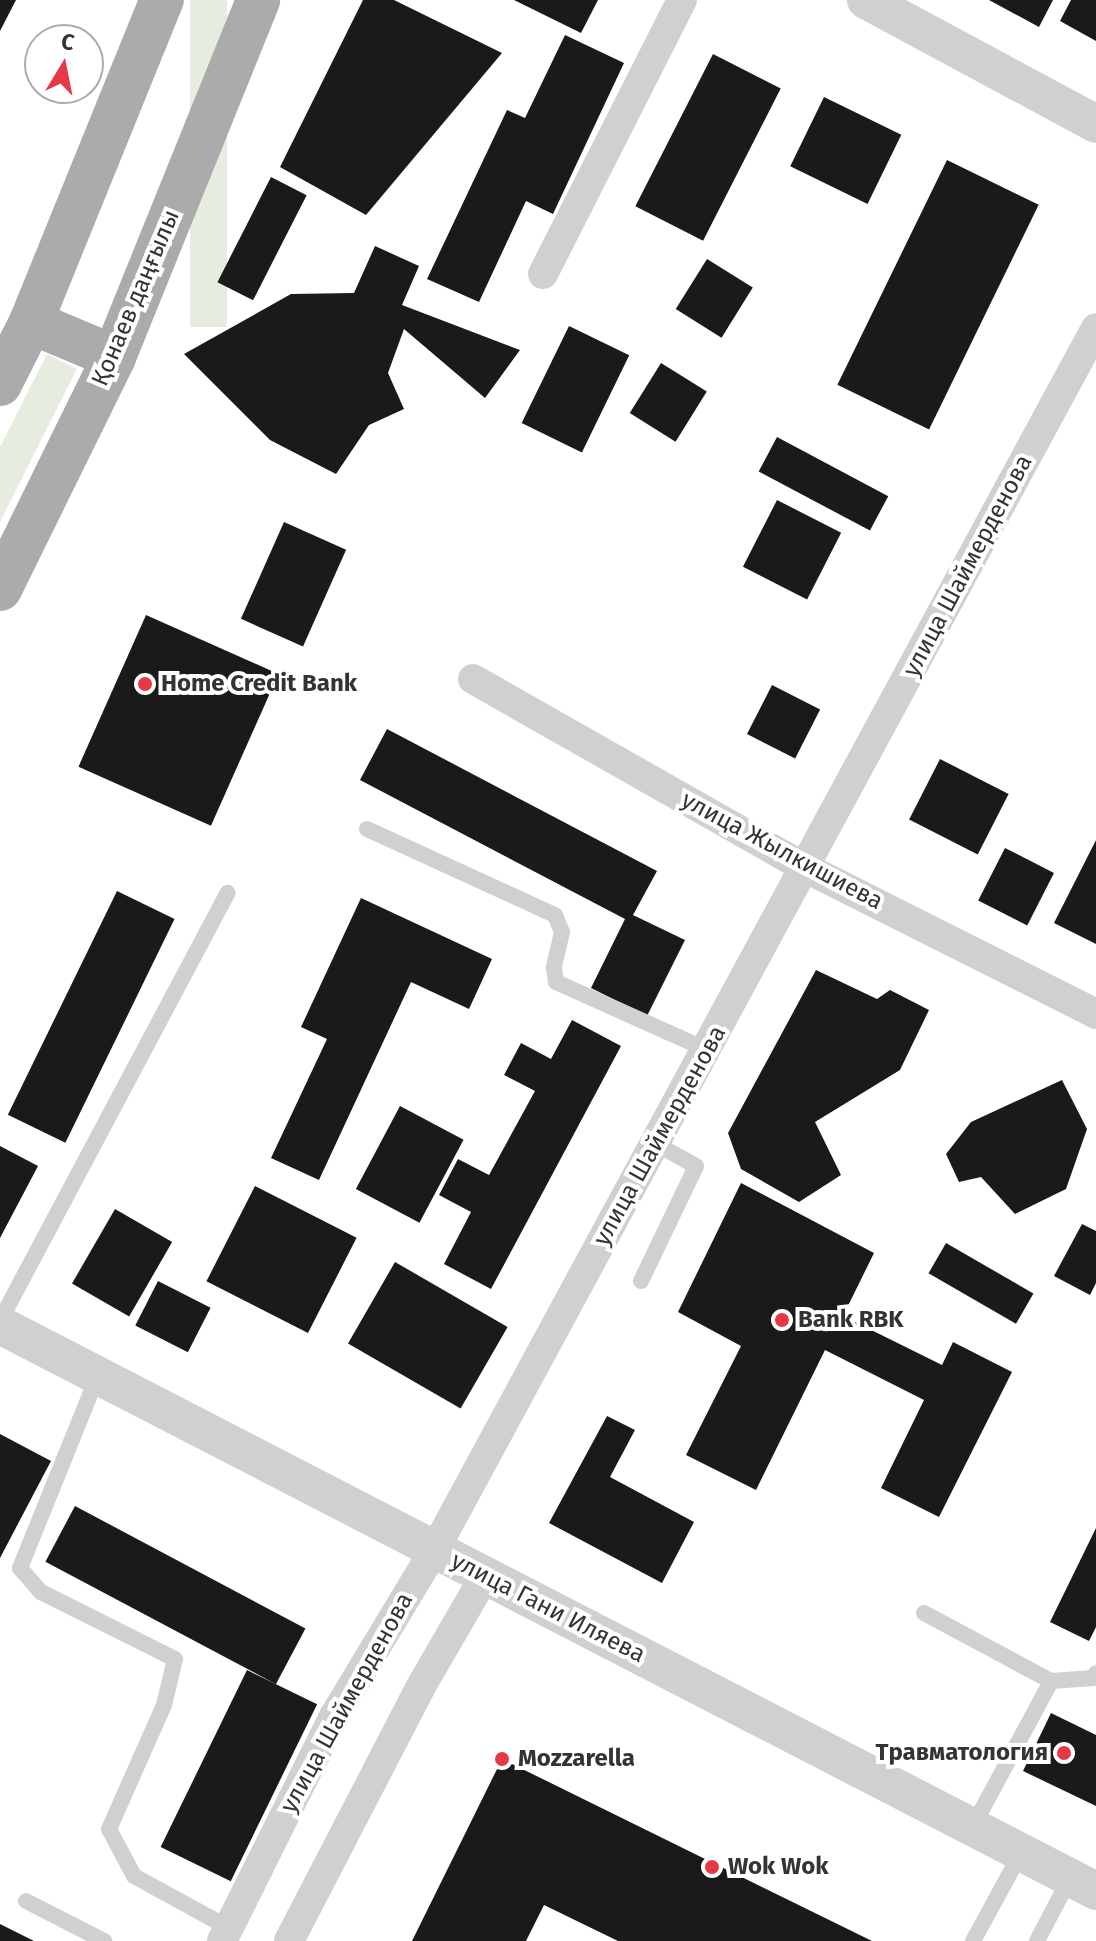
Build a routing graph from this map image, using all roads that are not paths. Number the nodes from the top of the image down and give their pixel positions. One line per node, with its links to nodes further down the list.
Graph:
1 (162, 0): 7 (main road)
2 (258, 0): 9 (main road, Қонаев даңғылы)
3 (682, 0): 6 (street)
4 (866, 0): 5 (street)
5 (1096, 124)
6 (543, 274)
7 (31, 322): 9 (main road); 10 (main road)
8 (1096, 328): 14 (street, улица Шаймерденова)
9 (114, 357): 11 (main road, Қонаев даңғылы)
10 (0, 384)
11 (0, 589)
12 (473, 679): 14 (street, улица Жылкишиева)
13 (367, 829): 17 (lane)
14 (806, 868): 16 (street, улица Жылкишиева); 17 (street, улица Шаймерденова)
15 (228, 893): 20 (lane)
16 (1096, 1014)
17 (707, 1050): 18 (street, улица Шаймерденова)
18 (656, 1144): 19 (lane); 22 (street, улица Шаймерденова)
19 (641, 1281)
20 (0, 1323): 21 (street, улица Гани Иляева)
21 (98, 1375): 22 (street, улица Гани Иляева); 31 (lane)
22 (435, 1549): 23 (street, улица Гани Иляева); 31 (street, улица Шаймерденова)
23 (485, 1576): 27 (street, улица Гани Иляева); 33 (street)
24 (924, 1613): 26 (lane)
25 (1096, 1673): 26 (lane)
26 (1051, 1681): 27 (lane)
27 (972, 1828): 28 (street, улица Гани Иляева)
28 (1021, 1853): 29 (street, улица Гани Иляева); 34 (lane)
29 (1083, 1885): 35 (lane)
30 (26, 1901): 32 (lane)
31 (225, 1934)
32 (104, 1941)
33 (289, 1941)
34 (973, 1941)
35 (1037, 1941)

